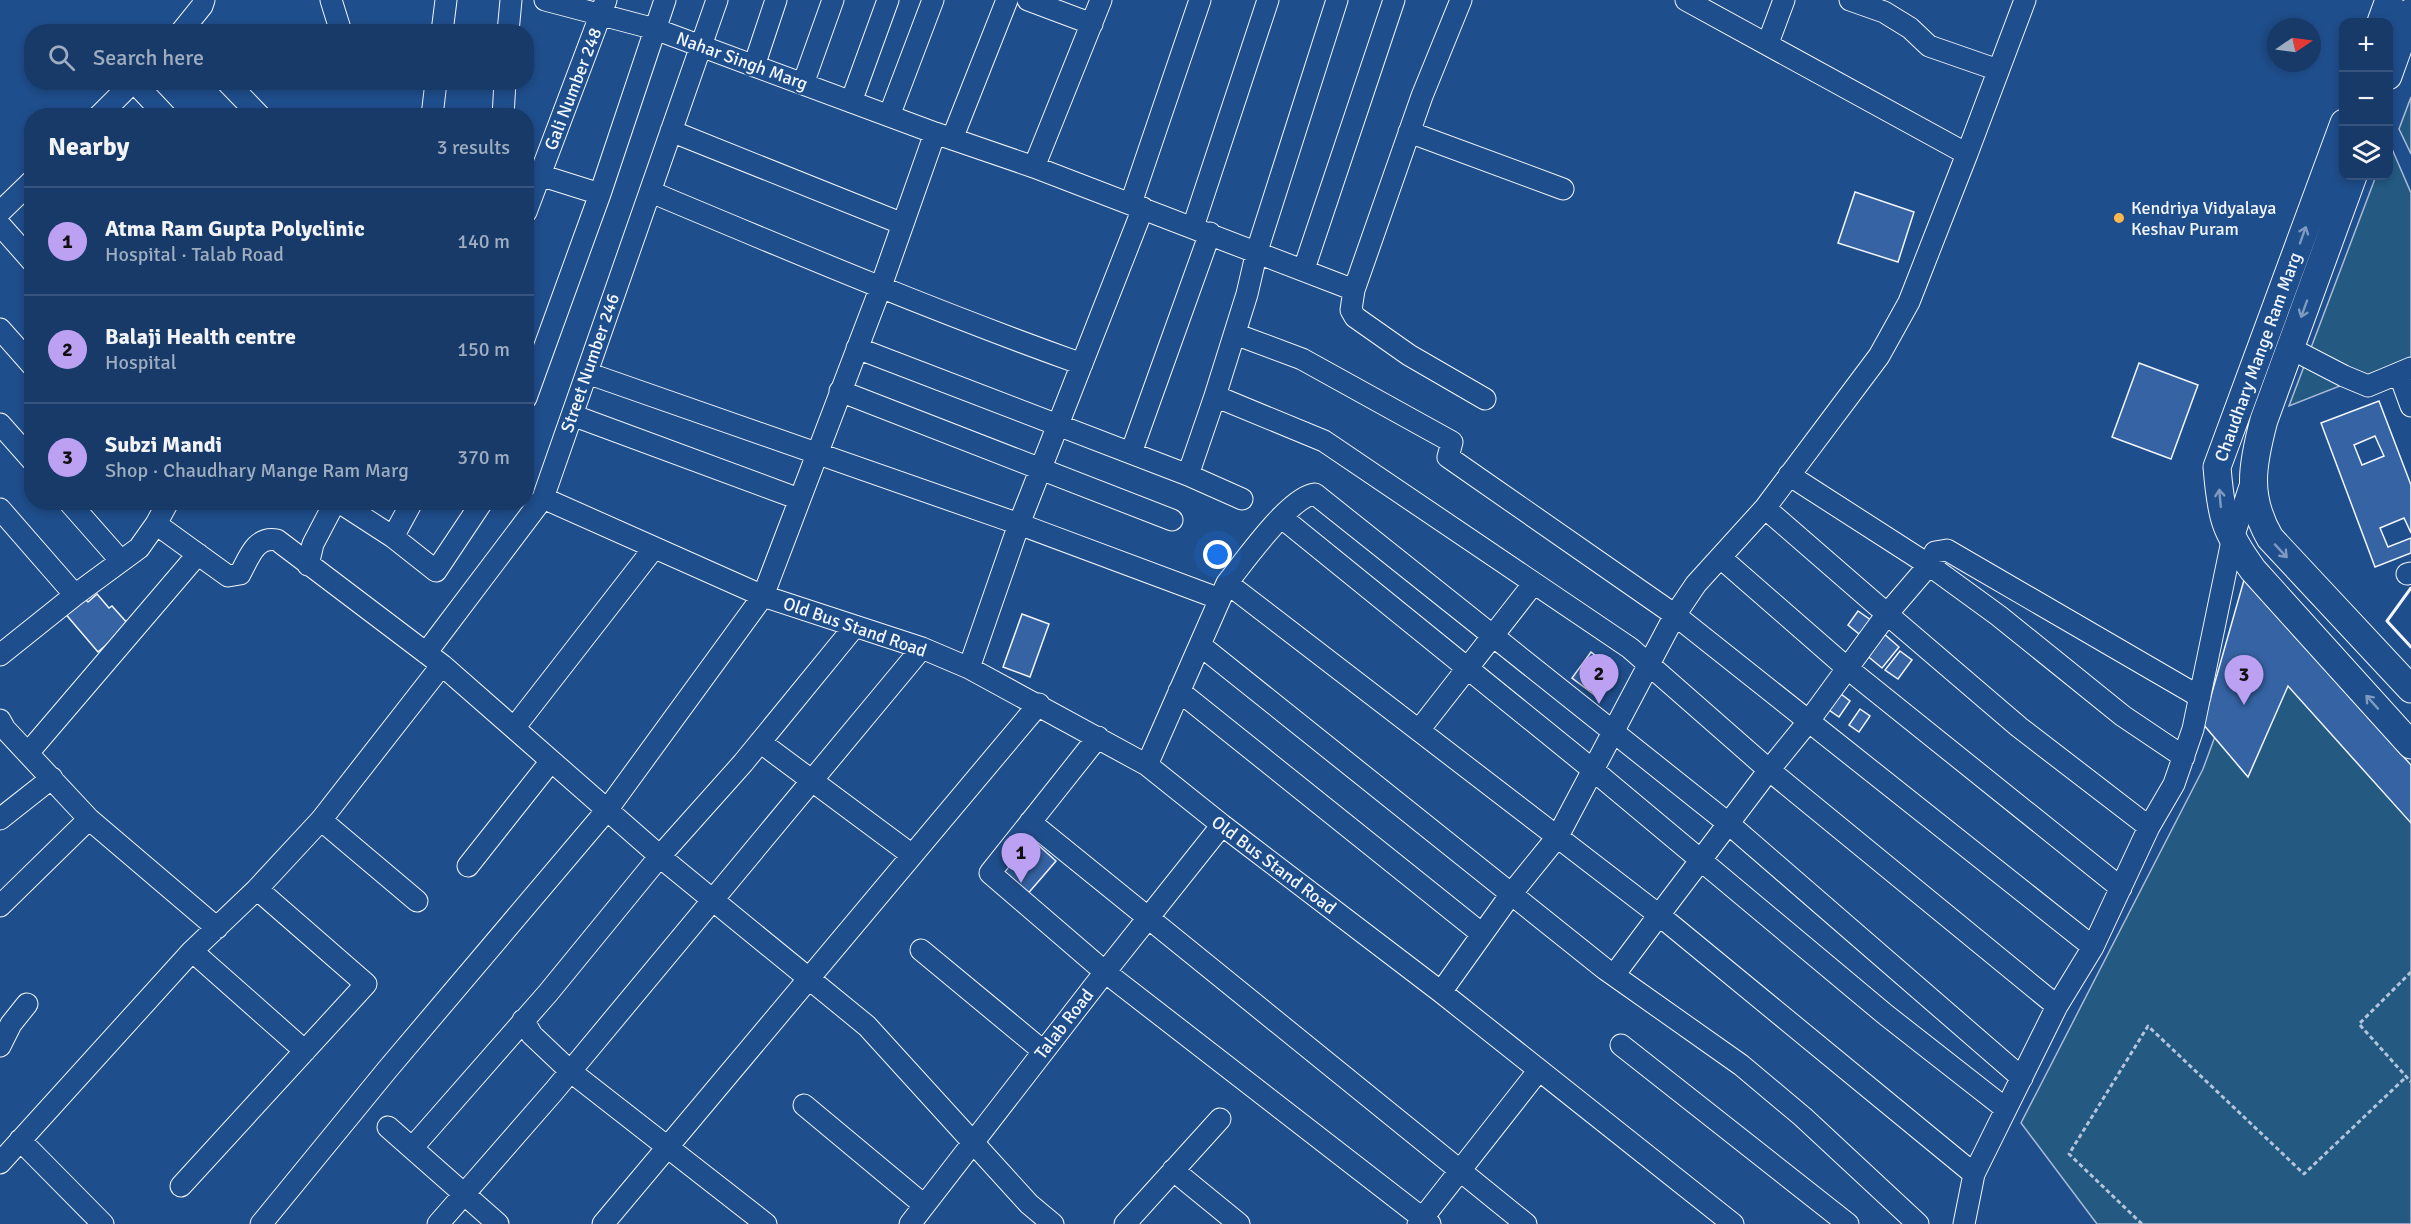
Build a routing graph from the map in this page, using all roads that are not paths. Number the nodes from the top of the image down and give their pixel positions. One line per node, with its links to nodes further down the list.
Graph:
1 (204, 0): 26 (street)
2 (331, 0): 27 (street)
3 (447, 0): 28 (street)
4 (511, 0): 29 (street)
5 (665, 0): 31 (street)
6 (717, 0): 33 (street, Street Number 246)
7 (776, 0): 34 (street)
8 (833, 0): 37 (street)
9 (888, 0): 43 (street)
10 (933, 0): 49 (street)
11 (1007, 0): 53 (street)
12 (1028, 0): 30 (street)
13 (1101, 0): 30 (street)
14 (1200, 0): 63 (street)
15 (1268, 0): 67 (street)
16 (1337, 0): 68 (street)
17 (1394, 0): 70 (street)
18 (1461, 0): 52 (street)
19 (1686, 0): 32 (street)
20 (1784, 0): 32 (street)
21 (1850, 0): 35 (street)
22 (2025, 0): 35 (street)
23 (550, 1): 24 (street, Nahar Singh Marg)
24 (604, 8): 31 (street, Nahar Singh Marg); 56 (street, Gali Number 248)
25 (2392, 9): 36 (main road)
26 (187, 24)
27 (338, 24)
28 (443, 24)
29 (509, 24)
30 (1092, 24): 55 (street)
31 (655, 29): 33 (street, Nahar Singh Marg); 62 (street)
32 (1768, 43): 54 (street)
33 (701, 45): 34 (street, Nahar Singh Marg); 51 (street, Street Number 246)
34 (754, 66): 37 (street, Nahar Singh Marg)
35 (1998, 70): 54 (street)
36 (2388, 72)
37 (803, 84): 43 (street, Nahar Singh Marg)
38 (125, 90): 44 (street)
39 (141, 90): 45 (street)
40 (235, 90): 46 (street)
41 (435, 90): 47 (street)
42 (505, 90): 48 (street)
43 (851, 102): 49 (street, Nahar Singh Marg)
44 (107, 108)
45 (158, 108)
46 (252, 108)
47 (433, 108)
48 (503, 108)
49 (889, 116): 53 (street, Nahar Singh Marg)
50 (2342, 126): 111 (main road, Chaudhary Mange Ram Marg, one-way to 50)
51 (671, 131): 61 (street, Street Number 246); 65 (street)
52 (1409, 132): 60 (street); 72 (street)
53 (943, 136): 55 (street, Nahar Singh Marg); 65 (street)
54 (1967, 154): 94 (street)
55 (1034, 167): 63 (street, Nahar Singh Marg)
56 (534, 171)
57 (534, 173): 62 (street)
58 (2352, 180): 76 (main road, Chaudhary Mange Ram Marg, one-way to 76)
59 (24, 189): 64 (street)
60 (1563, 189)
61 (651, 192): 71 (street); 80 (street, Street Number 246)
62 (600, 194): 81 (street)
63 (1137, 206): 67 (street, Nahar Singh Marg); 78 (street)
64 (0, 212)
65 (903, 224): 71 (street)
66 (0, 225): 69 (street)
67 (1201, 230): 68 (street, Nahar Singh Marg); 91 (street)
68 (1257, 251): 70 (street, Nahar Singh Marg); 74 (street)
69 (24, 252)
70 (1304, 269): 72 (street, Nahar Singh Marg)
71 (880, 289): 75 (street); 78 (street)
72 (1354, 290): 84 (street)
73 (0, 329): 77 (street)
74 (1235, 334): 83 (street); 123 (street)
75 (857, 348): 82 (street); 88 (street)
76 (2290, 348): 79 (street); 95 (main road, Chaudhary Mange Ram Marg)
77 (24, 356)
78 (1082, 364): 88 (street)
79 (2405, 371): 85 (street)
80 (587, 374): 86 (street, Street Number 246); 90 (street)
81 (534, 376)
82 (840, 391): 90 (street); 92 (street)
83 (1215, 396): 93 (street); 118 (street)
84 (1485, 399)
85 (2411, 406)
86 (572, 414): 96 (street, Street Number 246); 97 (street)
87 (0, 424): 89 (street)
88 (1058, 426): 91 (street); 92 (street)
89 (24, 451)
90 (816, 453): 97 (street); 109 (street)
91 (1131, 453): 93 (street)
92 (1041, 470): 108 (street); 109 (street)
93 (1188, 475): 98 (street)
94 (1789, 475): 99 (street); 117 (street)
95 (2252, 480): 111 (street); 134 (main road, Chaudhary Mange Ram Marg, one-way to 134)
96 (543, 498): 112 (street); 129 (street, Street Number 246)
97 (799, 499): 121 (street)
98 (1242, 500)
99 (1765, 508): 114 (street); 122 (street)
100 (0, 509): 120 (street)
101 (76, 510): 115 (street)
102 (332, 510): 116 (street)
103 (350, 510): 110 (street)
104 (408, 510): 110 (street)
105 (477, 510): 110 (street)
106 (159, 511): 113 (street); 115 (street)
107 (1281, 518): 119 (street); 125 (street); 133 (street)
108 (1172, 520)
109 (1019, 524): 119 (street); 131 (street)
110 (393, 537)
111 (2232, 541): 136 (street); 145 (main road, Chaudhary Mange Ram Marg, one-way to 111)
112 (654, 548): 121 (street); 140 (street)
113 (198, 554): 116 (street); 146 (street)
114 (1721, 558): 123 (street); 132 (street)
115 (121, 561): 120 (street)
116 (308, 565): 129 (street)
117 (1929, 565): 122 (street); 136 (street); 147 (street)
118 (1534, 583): 125 (street); 130 (street)
119 (1223, 591): 126 (street); 141 (street)
120 (75, 595): 128 (street)
121 (763, 596): 124 (street, Old Bus Stand Road); 154 (street)
122 (1887, 614): 132 (street); 161 (street)
123 (1675, 615): 130 (street); 138 (street)
124 (855, 626): 127 (street, Old Bus Stand Road); 144 (street)
125 (1492, 636): 133 (street); 142 (street)
126 (1200, 645): 135 (street); 169 (street)
127 (922, 648): 131 (street, Old Bus Stand Road); 153 (street)
128 (0, 655)
129 (434, 659): 140 (street); 157 (street, Street Number 246)
130 (1648, 665): 142 (street); 151 (street)
131 (969, 668): 137 (street, Old Bus Stand Road)
132 (1847, 668): 138 (street); 167 (street)
133 (1467, 669): 141 (street); 150 (street)
134 (2411, 689)
135 (1179, 691): 149 (street); 176 (street)
136 (2200, 697): 147 (street)
137 (1039, 704): 143 (street, Old Bus Stand Road); 163 (street)
138 (1808, 722): 151 (street); 177 (street)
139 (2, 727): 146 (street)
140 (514, 728): 148 (street)
141 (1419, 730): 162 (street)
142 (1612, 731): 150 (street); 159 (street)
143 (1098, 737): 149 (street, Old Bus Stand Road); 158 (street)
144 (760, 742): 153 (street); 164 (street)
145 (2411, 745)
146 (28, 753): 152 (street)
147 (2184, 756): 161 (street)
148 (551, 761): 154 (street); 166 (street)
149 (1146, 765): 160 (street, Old Bus Stand Road)
150 (1593, 770): 162 (street); 165 (street)
151 (1769, 770): 159 (street); 185 (street)
152 (52, 778): 155 (street); 156 (street)
153 (812, 782): 163 (street); 170 (street)
154 (608, 810): 164 (street); 211 (street)
155 (0, 819)
156 (89, 819): 172 (street); 175 (street)
157 (321, 820): 168 (street, Street Number 246); 171 (street)
158 (1030, 822): 174 (street); 180 (street)
159 (1729, 824): 165 (street); 193 (street)
160 (1222, 825): 174 (street, Talab Road); 183 (street, Old Bus Stand Road)
161 (2149, 826): 167 (street)
162 (1558, 836): 169 (street); 173 (street)
163 (912, 855): 182 (street)
164 (660, 856): 170 (street); 186 (street)
165 (1700, 861): 173 (street); 195 (street)
166 (468, 866)
167 (2121, 888): 177 (street)
168 (257, 889): 175 (street, Street Number 246); 189 (street)
169 (1511, 894): 176 (street); 181 (street)
170 (713, 900): 182 (street); 192 (street)
171 (417, 901)
172 (0, 906)
173 (1659, 915): 181 (street); 205 (street)
174 (1149, 919): 180 (street, Talab Road); 204 (street)
175 (217, 928): 179 (street, Street Number 246)
176 (1482, 934): 183 (street)
177 (2093, 947): 185 (street)
178 (921, 950): 190 (street)
179 (192, 951): 189 (street); 198 (street, Street Number 246)
180 (1105, 972): 190 (street, Talab Road); 209 (street)
181 (1614, 975): 223 (street)
182 (810, 979): 199 (street); 201 (street)
183 (1441, 992): 191 (street, Old Bus Stand Road)
184 (27, 1004): 188 (street)
185 (2057, 1006): 193 (street)
186 (523, 1020): 192 (street); 200 (street)
187 (1621, 1045): 222 (street)
188 (0, 1046)
189 (305, 1051): 206 (street)
190 (1043, 1051): 199 (street, Talab Road)
191 (1539, 1070): 204 (street); 221 (street, Old Bus Stand Road)
192 (570, 1071): 201 (street); 207 (street)
193 (2022, 1078): 195 (street)
194 (804, 1106): 208 (street)
195 (2006, 1109): 205 (street)
196 (1220, 1119): 203 (street)
197 (388, 1127): 200 (street)
198 (20, 1140): 202 (street, Street Number 246); 210 (street)
199 (973, 1142): 208 (street, Talab Road); 217 (street)
200 (413, 1147): 207 (street)
201 (668, 1148): 214 (street); 215 (street)
202 (0, 1163)
203 (1173, 1170): 218 (street); 219 (street)
204 (1459, 1171): 209 (street); 220 (street)
205 (1974, 1174): 224 (street)
206 (182, 1186)
207 (463, 1195): 212 (street); 213 (street)
208 (924, 1205): 216 (street, Talab Road)
209 (1423, 1222)
210 (103, 1224)
211 (261, 1224)
212 (438, 1224)
213 (498, 1224)
214 (603, 1224)
215 (766, 1224)
216 (910, 1224)
217 (1053, 1224)
218 (1125, 1224)
219 (1239, 1224)
220 (1526, 1224)
221 (1733, 1224)
222 (1848, 1224)
223 (1918, 1224)
224 (1964, 1224)

